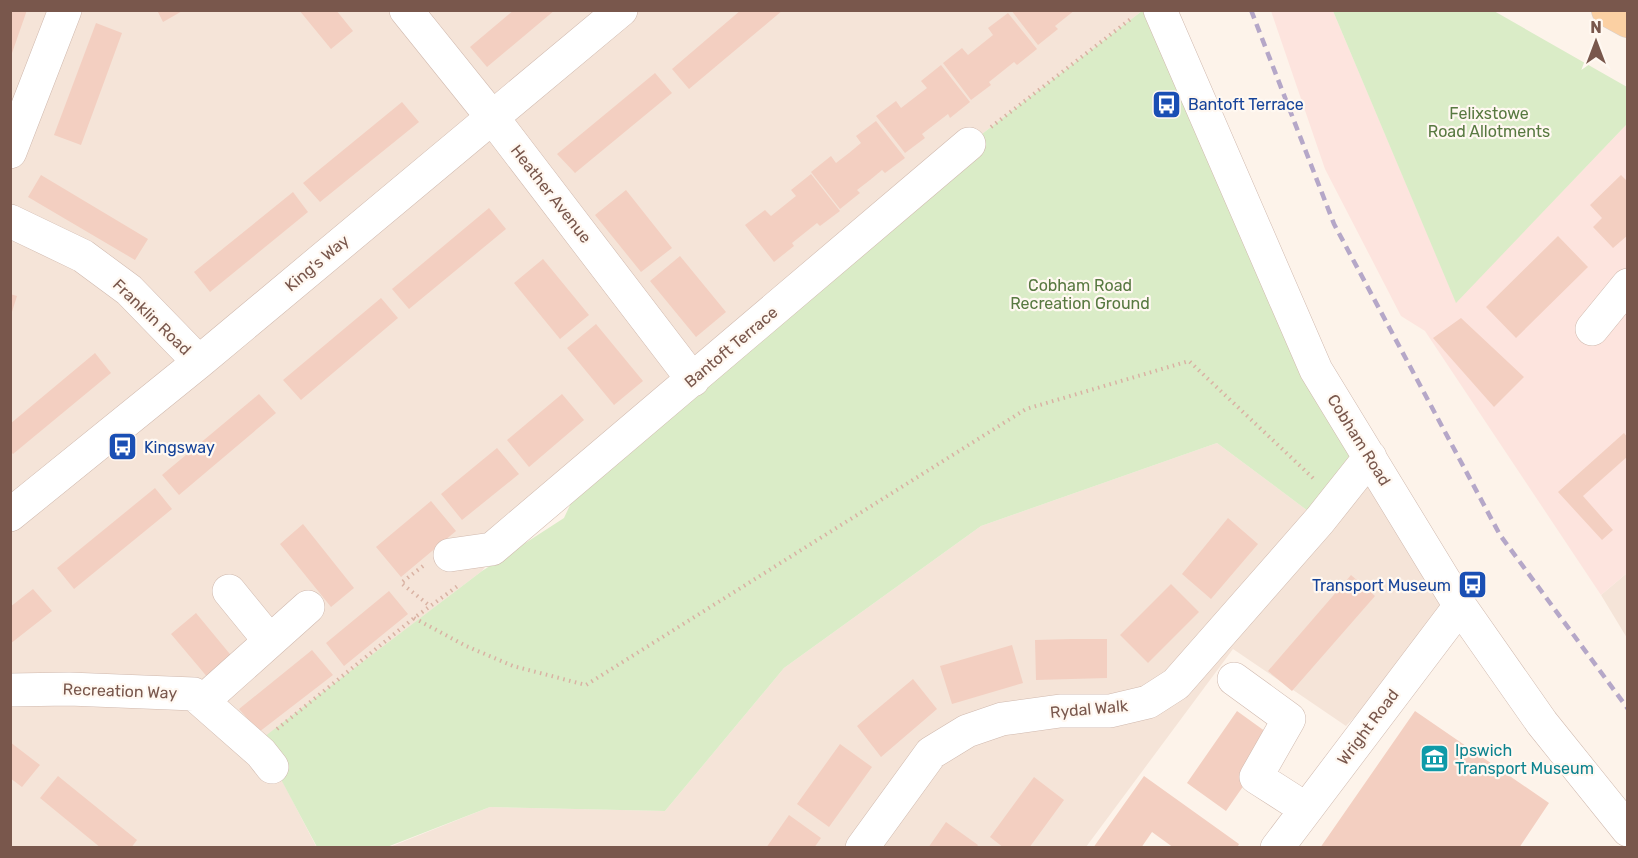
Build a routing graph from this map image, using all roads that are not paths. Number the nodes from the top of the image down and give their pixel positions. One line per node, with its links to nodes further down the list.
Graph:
1 (65, 10): 9 (street)
2 (406, 10): 7 (street, Heather Avenue)
3 (621, 10): 7 (street, King's Way)
4 (1608, 10): 6 (main road)
5 (1147, 14): 15 (street, Cobham Road)
6 (1628, 21)
7 (492, 117): 13 (street, King's Way); 14 (street, Heather Avenue)
8 (969, 144): 14 (street, Bantoft Terrace)
9 (10, 152)
10 (10, 221): 13 (street, Franklin Road)
11 (1628, 285): 12 (street)
12 (1592, 329)
13 (199, 362): 16 (street, King's Way)
14 (693, 380): 17 (street, Bantoft Terrace)
15 (1370, 457): 19 (street, Cobham Road); 28 (street, Rydal Walk)
16 (10, 515)
17 (440, 558)
18 (229, 591): 21 (street)
19 (1460, 606): 26 (street, Wright Road); 27 (street, Cobham Road)
20 (308, 607): 21 (street)
21 (268, 640): 24 (street)
22 (1234, 679): 26 (street)
23 (10, 690): 24 (street, Recreation Way)
24 (203, 701): 25 (street, Recreation Way)
25 (263, 758)
26 (1306, 809): 29 (street, Wright Road)
27 (1628, 830)
28 (862, 848)
29 (1277, 848)

